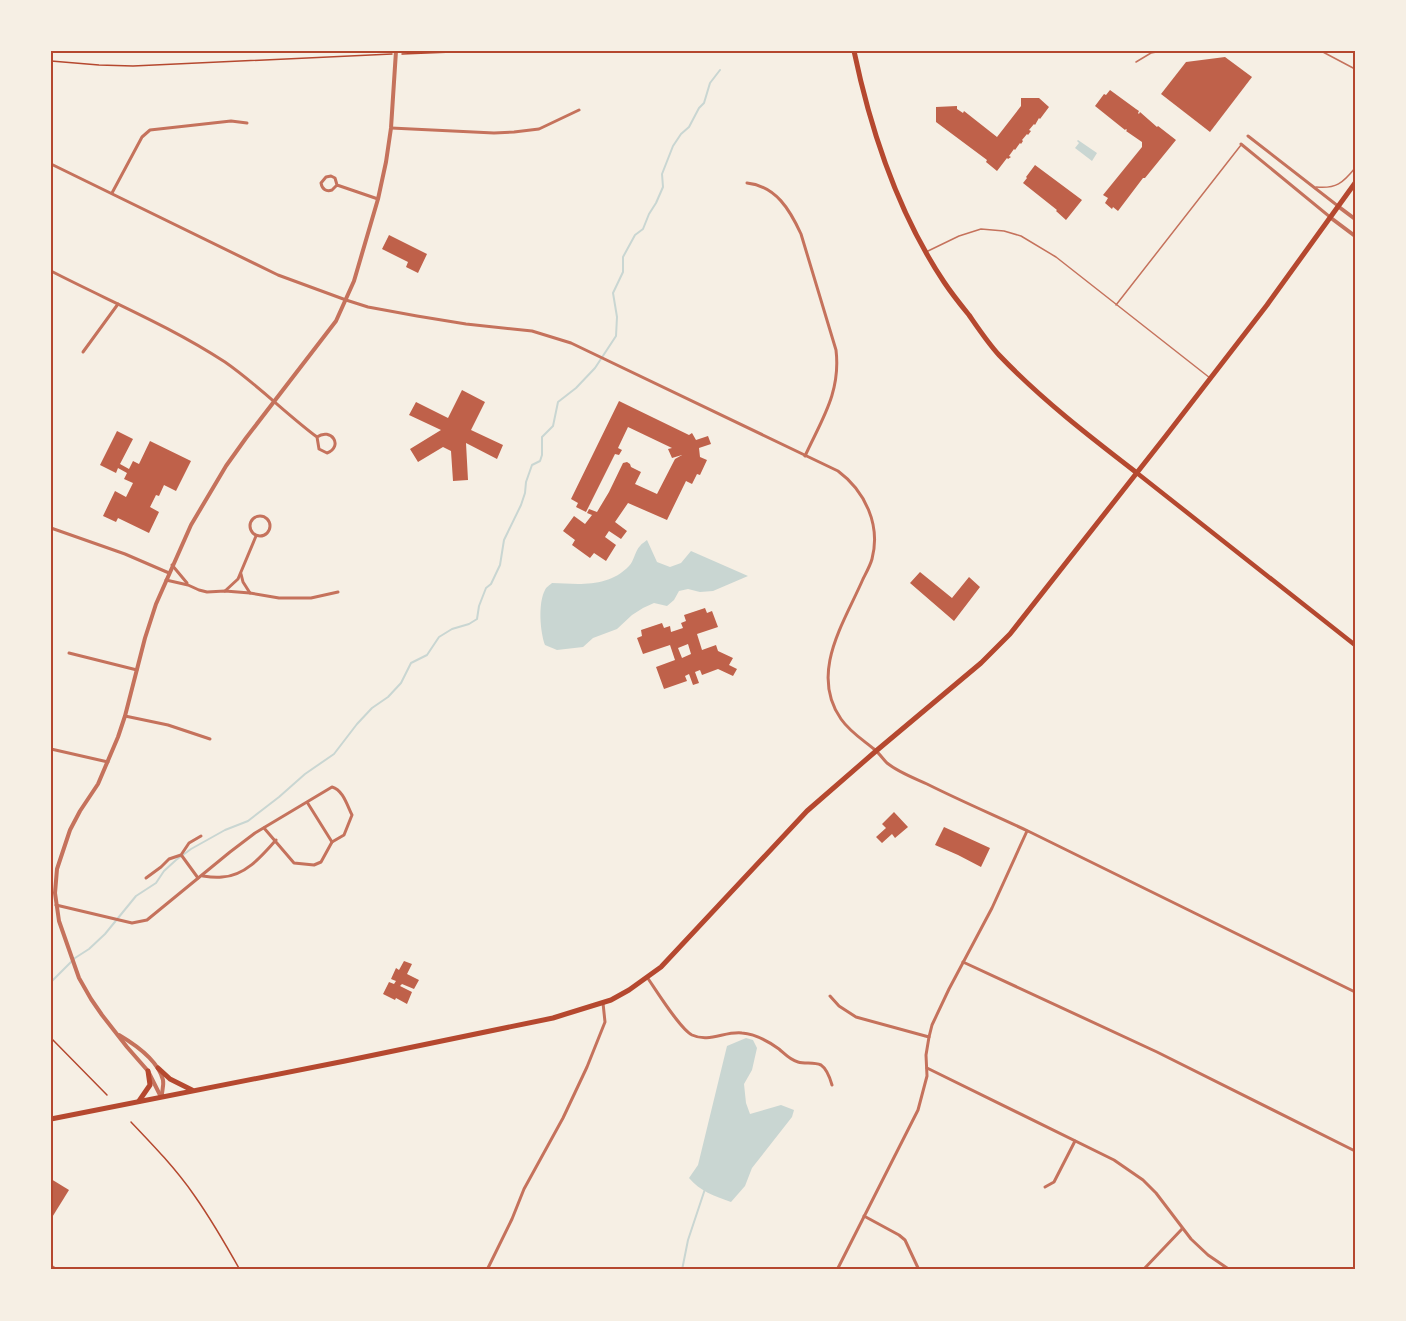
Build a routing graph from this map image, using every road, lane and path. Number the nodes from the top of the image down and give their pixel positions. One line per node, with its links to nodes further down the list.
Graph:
1 (396, 51): 13 (street)
2 (477, 51): 7 (path)
3 (854, 51): 28 (main road)
4 (1162, 51): 9 (lane)
5 (1321, 51): 10 (lane)
6 (391, 54): 8 (path)
7 (402, 54)
8 (51, 62)
9 (1136, 62)
10 (1355, 69)
11 (579, 110): 13 (street)
12 (247, 123): 22 (street)
13 (391, 128): 23 (street)
14 (1248, 136): 21 (street)
15 (1241, 144): 25 (street); 32 (lane)
16 (51, 164): 22 (street)
17 (1355, 168): 21 (lane)
18 (747, 183): 37 (street)
19 (1355, 183): 24 (main road)
20 (337, 185): 20 (street); 23 (street)
21 (1312, 187): 24 (street)
22 (112, 193): 30 (street)
23 (378, 199): 30 (street)
24 (1339, 207): 25 (main road); 26 (street)
25 (1331, 218): 27 (street); 34 (main road)
26 (1355, 219)
27 (1355, 236)
28 (926, 252): 32 (lane); 38 (main road)
29 (51, 271): 31 (street)
30 (346, 300): 35 (street); 37 (street)
31 (118, 304): 33 (street); 35 (street)
32 (1116, 305): 34 (lane)
33 (83, 352)
34 (1210, 378): 38 (main road)
35 (274, 401): 36 (street); 41 (street)
36 (317, 437): 36 (street)
37 (805, 456): 55 (street)
38 (1137, 473): 49 (main road); 55 (main road)
39 (51, 528): 42 (street)
40 (256, 536): 40 (street); 43 (street)
41 (172, 565): 42 (street); 45 (street)
42 (169, 573): 44 (street)
43 (241, 573): 46 (street); 48 (street)
44 (166, 580): 45 (street); 51 (street)
45 (188, 585): 46 (street)
46 (225, 591): 48 (street)
47 (338, 592): 48 (street)
48 (250, 593)
49 (1355, 645)
50 (69, 653): 51 (street)
51 (137, 670): 52 (street)
52 (125, 716): 53 (street); 56 (street)
53 (210, 739)
54 (51, 749): 56 (street)
55 (876, 751): 59 (street); 69 (main road)
56 (108, 762): 65 (street)
57 (307, 802): 58 (street); 62 (street); 62 (street)
58 (264, 828): 61 (street); 64 (street)
59 (1027, 831): 68 (street); 70 (street)
60 (201, 836): 63 (street)
61 (276, 840): 62 (street); 64 (street)
62 (332, 842)
63 (181, 855): 64 (street); 66 (street)
64 (200, 877): 67 (street)
65 (53, 878): 67 (street)
66 (146, 878)
67 (56, 905): 73 (street)
68 (963, 962): 74 (street); 87 (street)
69 (646, 977): 72 (main road); 79 (street)
70 (1355, 992)
71 (830, 996): 74 (street)
72 (603, 1003): 80 (main road); 94 (street)
73 (118, 1035): 76 (street); 78 (street)
74 (928, 1037): 77 (street)
75 (51, 1038): 81 (path)
76 (158, 1068): 80 (main road); 82 (street)
77 (926, 1068): 86 (street); 89 (street)
78 (148, 1071): 82 (street); 83 (main road)
79 (832, 1084)
80 (194, 1091): 82 (main road)
81 (107, 1095)
82 (161, 1097): 83 (main road)
83 (139, 1101): 84 (main road)
84 (51, 1119)
85 (131, 1122): 93 (path)
86 (1076, 1141): 88 (street); 90 (street)
87 (1355, 1151)
88 (1045, 1186)
89 (864, 1216): 95 (street); 96 (street)
90 (1182, 1228): 97 (street); 98 (street)
91 (51, 1266): 92 (street)
92 (57, 1270)
93 (240, 1270)
94 (487, 1270)
95 (837, 1270)
96 (919, 1270)
97 (1143, 1270)
98 (1230, 1270)

